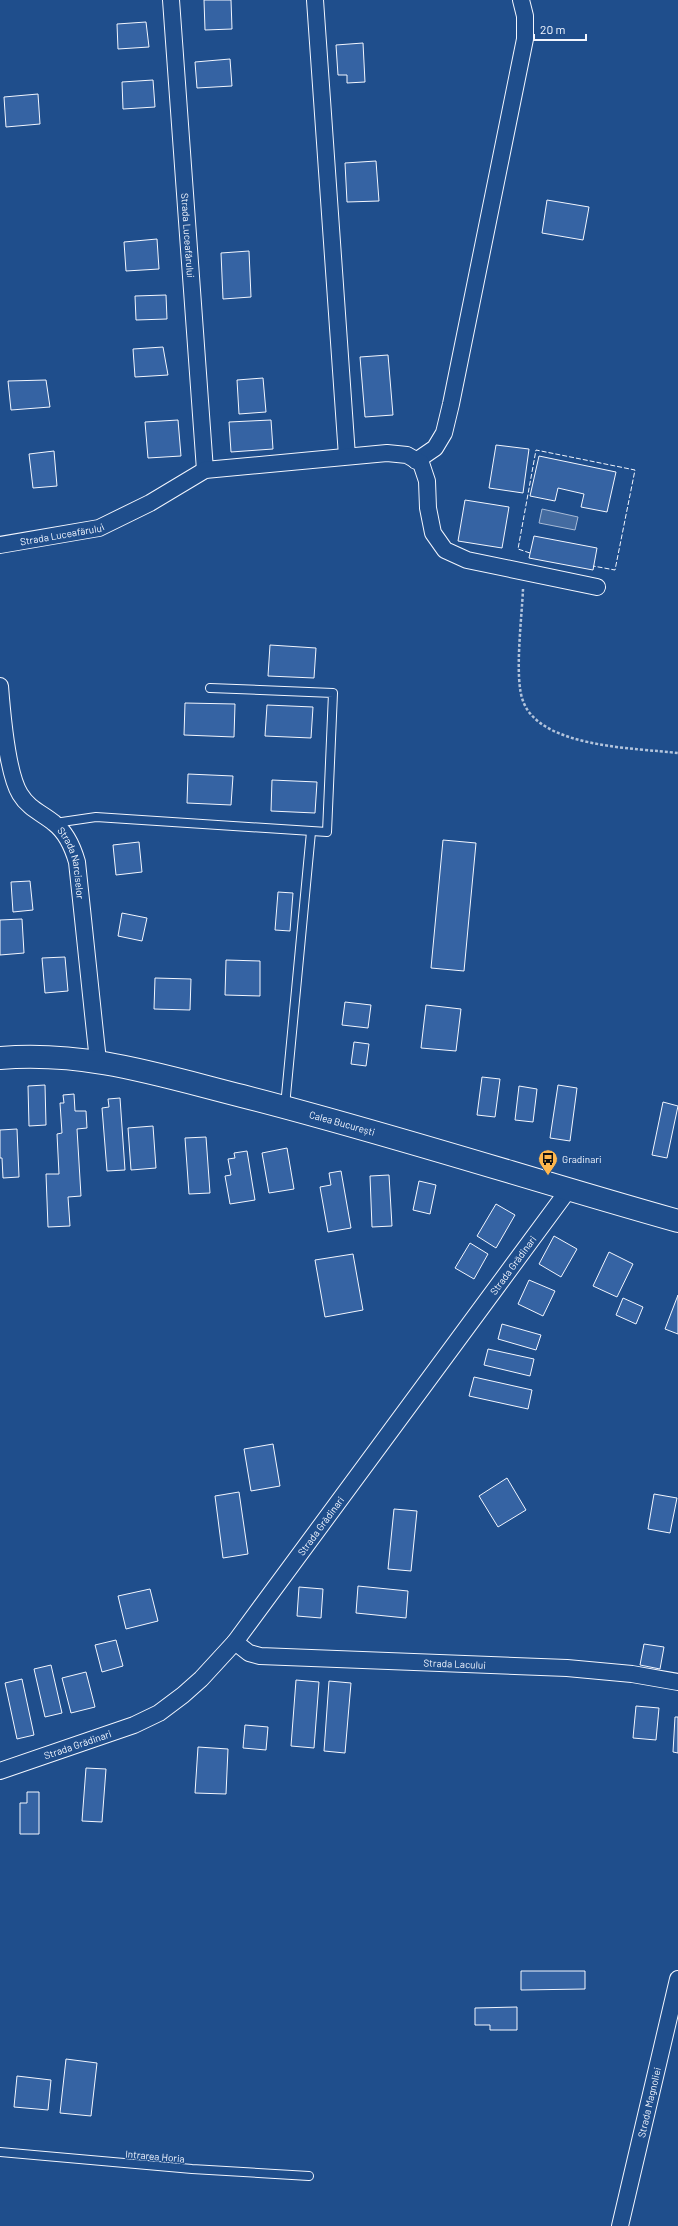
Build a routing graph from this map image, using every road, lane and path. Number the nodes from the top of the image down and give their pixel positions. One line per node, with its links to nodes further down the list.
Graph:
1 (171, 0): 6 (street, Strada Luceafărului)
2 (315, 0): 4 (street)
3 (520, 0): 5 (street)
4 (347, 456): 5 (street, Strada Luceafărului); 6 (street, Strada Luceafărului)
5 (416, 460): 8 (street)
6 (205, 470): 7 (street, Strada Luceafărului)
7 (0, 545)
8 (524, 572): 9 (street); 12 (path)
9 (597, 587)
10 (0, 686): 13 (street, Strada Narciselor)
11 (210, 688): 14 (lane)
12 (678, 754)
13 (55, 823): 14 (lane); 16 (street, Strada Narciselor)
14 (311, 832): 17 (lane)
15 (0, 1058): 16 (main road, Calea București)
16 (98, 1060): 17 (main road, Calea București)
17 (285, 1107): 18 (main road, Calea București)
18 (570, 1189): 19 (main road, Calea București); 20 (street, Strada Grădinari)
19 (678, 1221)
20 (235, 1642): 21 (street, Strada Lacului); 22 (street, Strada Grădinari)
21 (678, 1682)
22 (0, 1772)
23 (678, 1979): 26 (street, Strada Magnoliei)
24 (0, 2152): 25 (lane, Intrarea Horia)
25 (309, 2176)
26 (620, 2226)

